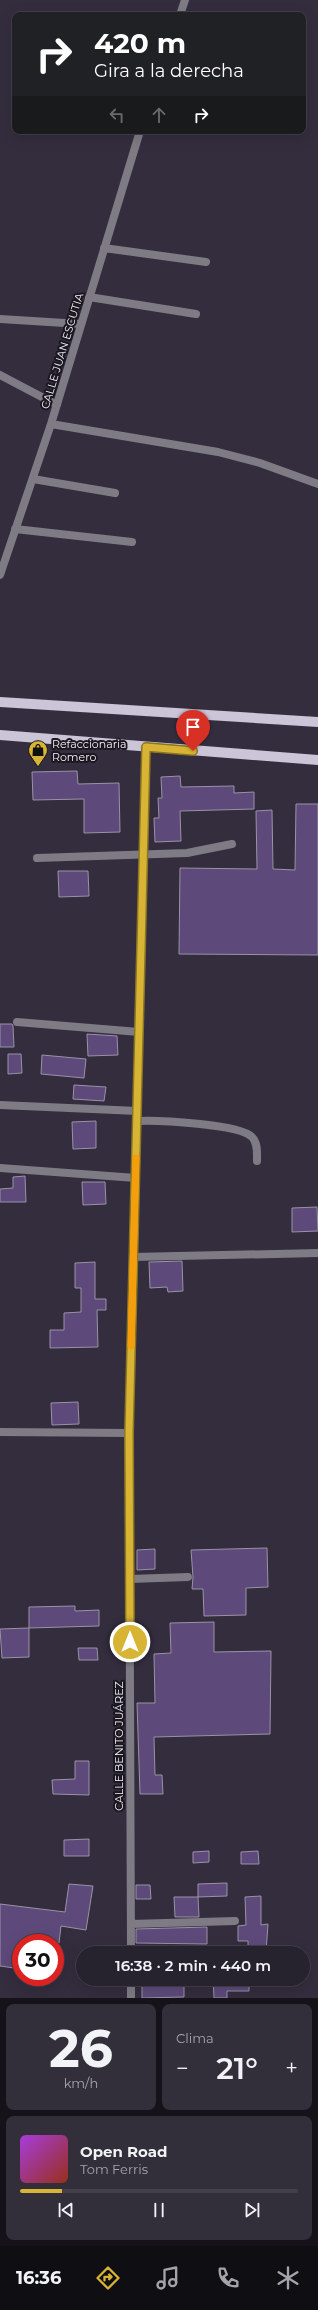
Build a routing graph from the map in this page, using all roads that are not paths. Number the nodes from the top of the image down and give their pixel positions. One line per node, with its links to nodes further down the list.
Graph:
1 (185, 0): 2 (street)
2 (181, 12)
3 (139, 134): 4 (street, CALLE JUAN ESCUTIA)
4 (104, 248): 5 (street); 6 (street, CALLE JUAN ESCUTIA)
5 (206, 262)
6 (89, 297): 7 (street); 9 (street, CALLE JUAN ESCUTIA)
7 (196, 314)
8 (0, 319): 9 (street)
9 (81, 324): 11 (street, CALLE JUAN ESCUTIA)
10 (0, 375): 11 (street)
11 (57, 405): 12 (street, CALLE JUAN ESCUTIA)
12 (51, 424): 13 (street, CALLE JUAN ESCUTIA); 14 (street)
13 (33, 479): 15 (street); 16 (street, CALLE JUAN ESCUTIA)
14 (318, 484)
15 (115, 493)
16 (15, 529): 17 (street); 18 (street, CALLE JUAN ESCUTIA)
17 (132, 542)
18 (0, 575)
19 (0, 702): 20 (main road)
20 (318, 722)
21 (0, 735): 22 (main road)
22 (146, 747): 23 (main road); 25 (street, CALLE BENITO JUÁREZ)
23 (318, 760)
24 (232, 844): 25 (street)
25 (143, 856): 26 (street); 28 (street, CALLE BENITO JUÁREZ)
26 (37, 858)
27 (17, 1022): 28 (street)
28 (139, 1032): 30 (street, CALLE BENITO JUÁREZ)
29 (0, 1105): 30 (street)
30 (138, 1111): 31 (street, CALLE BENITO JUÁREZ)
31 (137, 1121): 32 (street); 34 (street, CALLE BENITO JUÁREZ)
32 (257, 1161)
33 (0, 1168): 34 (street)
34 (136, 1178): 36 (street, CALLE BENITO JUÁREZ)
35 (318, 1252): 36 (street)
36 (133, 1257): 38 (street, CALLE BENITO JUÁREZ)
37 (0, 1432): 38 (street)
38 (129, 1433): 40 (street, CALLE BENITO JUÁREZ)
39 (188, 1578): 40 (street)
40 (130, 1579): 42 (street, CALLE BENITO JUÁREZ)
41 (235, 1921): 42 (street)
42 (131, 1924): 43 (street, CALLE BENITO JUÁREZ)
43 (131, 1946)
44 (131, 1986): 45 (street)
45 (131, 1998)

